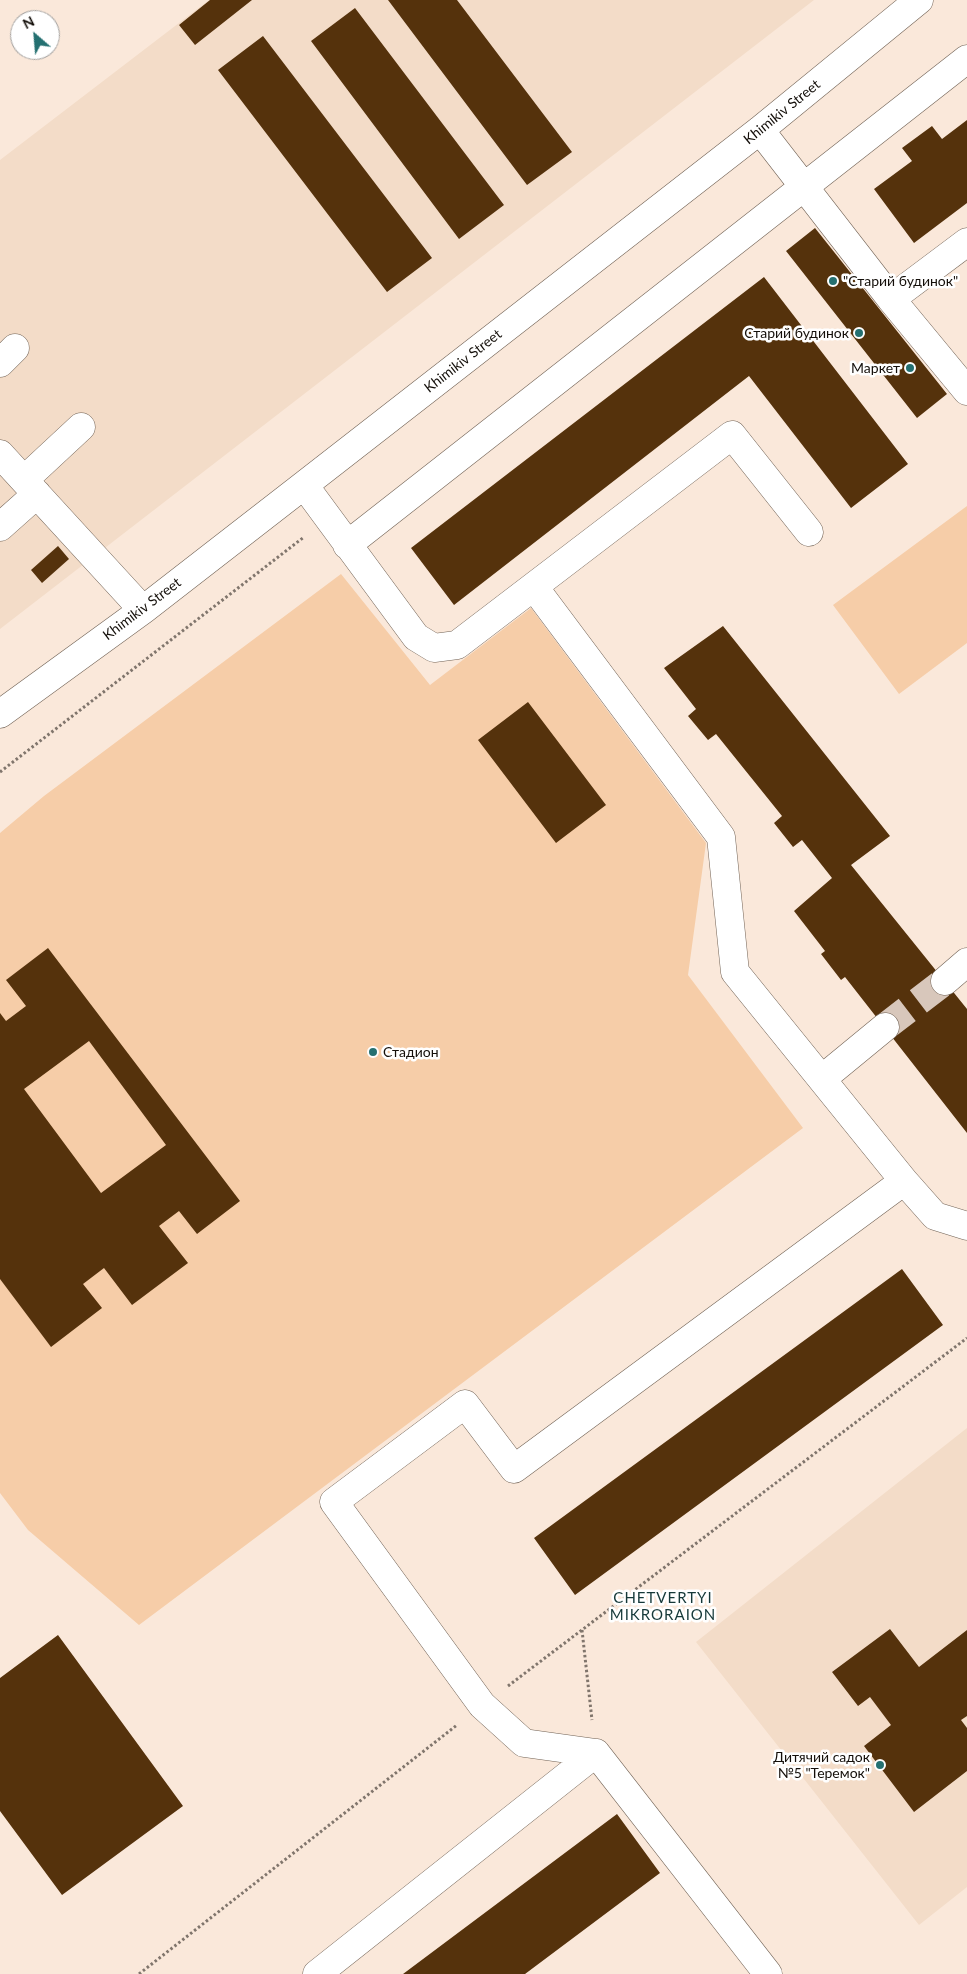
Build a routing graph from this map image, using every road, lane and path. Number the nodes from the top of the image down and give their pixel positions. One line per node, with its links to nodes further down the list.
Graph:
1 (919, 0): 3 (street, Khimikiv Street)
2 (967, 59): 4 (street)
3 (760, 130): 4 (street); 10 (street, Khimikiv Street)
4 (804, 186): 6 (street); 14 (street)
5 (967, 242): 6 (street)
6 (891, 299): 7 (street)
7 (967, 392)
8 (81, 427): 11 (street)
9 (0, 454): 11 (street)
10 (304, 485): 14 (street); 16 (street, Khimikiv Street)
11 (30, 487): 12 (street); 16 (street)
12 (0, 527)
13 (809, 532): 15 (street)
14 (347, 545): 15 (street)
15 (534, 587): 21 (street)
16 (143, 610): 17 (street, Khimikiv Street)
17 (0, 714)
18 (967, 962): 19 (street)
19 (945, 981)
20 (885, 1027): 21 (street)
21 (823, 1078): 22 (street)
22 (904, 1181): 23 (street); 26 (street)
23 (967, 1226)
24 (967, 1338): 25 (path)
25 (582, 1630): 26 (path); 27 (path)
26 (482, 1705): 27 (street); 28 (path)
27 (596, 1753): 29 (street); 30 (street)
28 (139, 1974)
29 (317, 1974)
30 (768, 1974)

